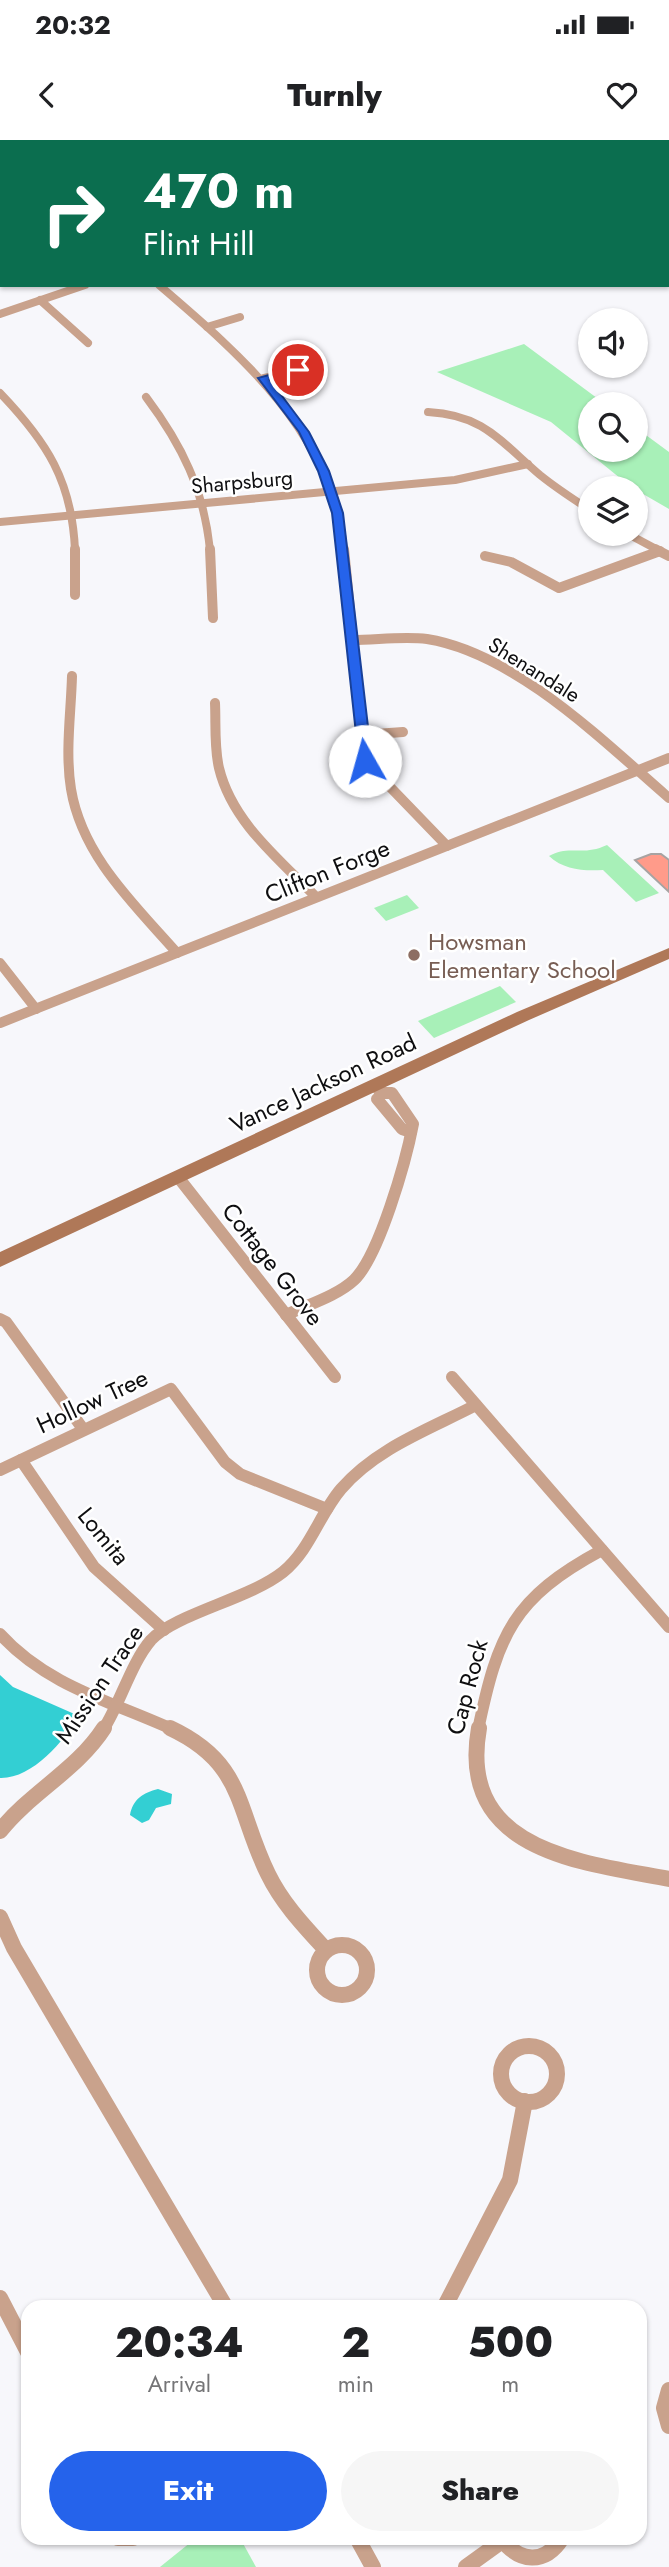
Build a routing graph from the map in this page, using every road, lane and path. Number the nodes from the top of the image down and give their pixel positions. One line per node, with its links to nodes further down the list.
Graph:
1 (79, 287): 3 (street)
2 (161, 287): 6 (street)
3 (40, 300): 4 (street); 7 (street)
4 (0, 314)
5 (240, 317): 6 (street)
6 (207, 327): 9 (street)
7 (88, 343)
8 (298, 370): 9 (street)
9 (264, 378): 14 (street)
10 (0, 393): 17 (street)
11 (146, 397): 16 (street)
12 (428, 412): 13 (street)
13 (528, 464): 14 (street, Sharpsburg); 15 (street)
14 (330, 491): 16 (street, Sharpsburg); 24 (street)
15 (578, 501)
16 (204, 503): 17 (street, Sharpsburg); 23 (street)
17 (73, 515): 18 (street, Sharpsburg); 22 (street)
18 (0, 522)
19 (648, 545): 20 (street)
20 (665, 554): 21 (street)
21 (485, 556)
22 (75, 595)
23 (213, 618)
24 (352, 640): 28 (street); 30 (street, Shenandale)
25 (72, 676): 34 (street)
26 (215, 703): 33 (street)
27 (403, 732): 28 (street)
28 (362, 735): 32 (street)
29 (669, 758): 30 (street, Clifton Forge)
30 (638, 770): 31 (street, Shenandale); 32 (street, Clifton Forge)
31 (669, 798)
32 (447, 846): 33 (street, Clifton Forge)
33 (316, 897): 34 (street, Clifton Forge)
34 (177, 953): 37 (street, Clifton Forge)
35 (669, 953): 39 (main road, Vance Jackson Road)
36 (0, 963): 37 (street)
37 (36, 1009): 38 (street, Clifton Forge)
38 (0, 1023)
39 (378, 1093): 40 (street); 40 (street); 41 (main road, Vance Jackson Road)
40 (411, 1132): 43 (street)
41 (178, 1177): 42 (main road, Vance Jackson Road); 43 (street, Cottage Grove)
42 (0, 1260)
43 (286, 1315): 45 (street, Cottage Grove)
44 (0, 1319): 48 (street)
45 (335, 1377)
46 (452, 1377): 47 (street)
47 (476, 1405): 51 (street, Mission Trace); 52 (street)
48 (83, 1429): 49 (street, Hollow Tree); 51 (street, Hollow Tree)
49 (21, 1460): 50 (street, Hollow Tree); 54 (street, Lomita)
50 (0, 1470)
51 (327, 1509): 54 (street, Mission Trace)
52 (602, 1550): 53 (street); 58 (street, Cap Rock)
53 (669, 1627)
54 (164, 1630): 56 (street, Mission Trace)
55 (0, 1634): 56 (street)
56 (118, 1706): 57 (street, Mission Trace); 60 (street)
57 (0, 1831)
58 (669, 1880)
59 (0, 1917): 63 (street)
60 (326, 1950)
61 (525, 2101): 64 (street)
62 (0, 2298): 65 (street)
63 (221, 2300)
64 (447, 2300)
65 (21, 2339)
66 (669, 2390): 67 (street)
67 (669, 2426)
68 (361, 2545): 72 (street)
69 (494, 2545): 73 (street)
70 (507, 2545): 71 (street)
71 (557, 2545)
72 (373, 2567)
73 (466, 2567)

